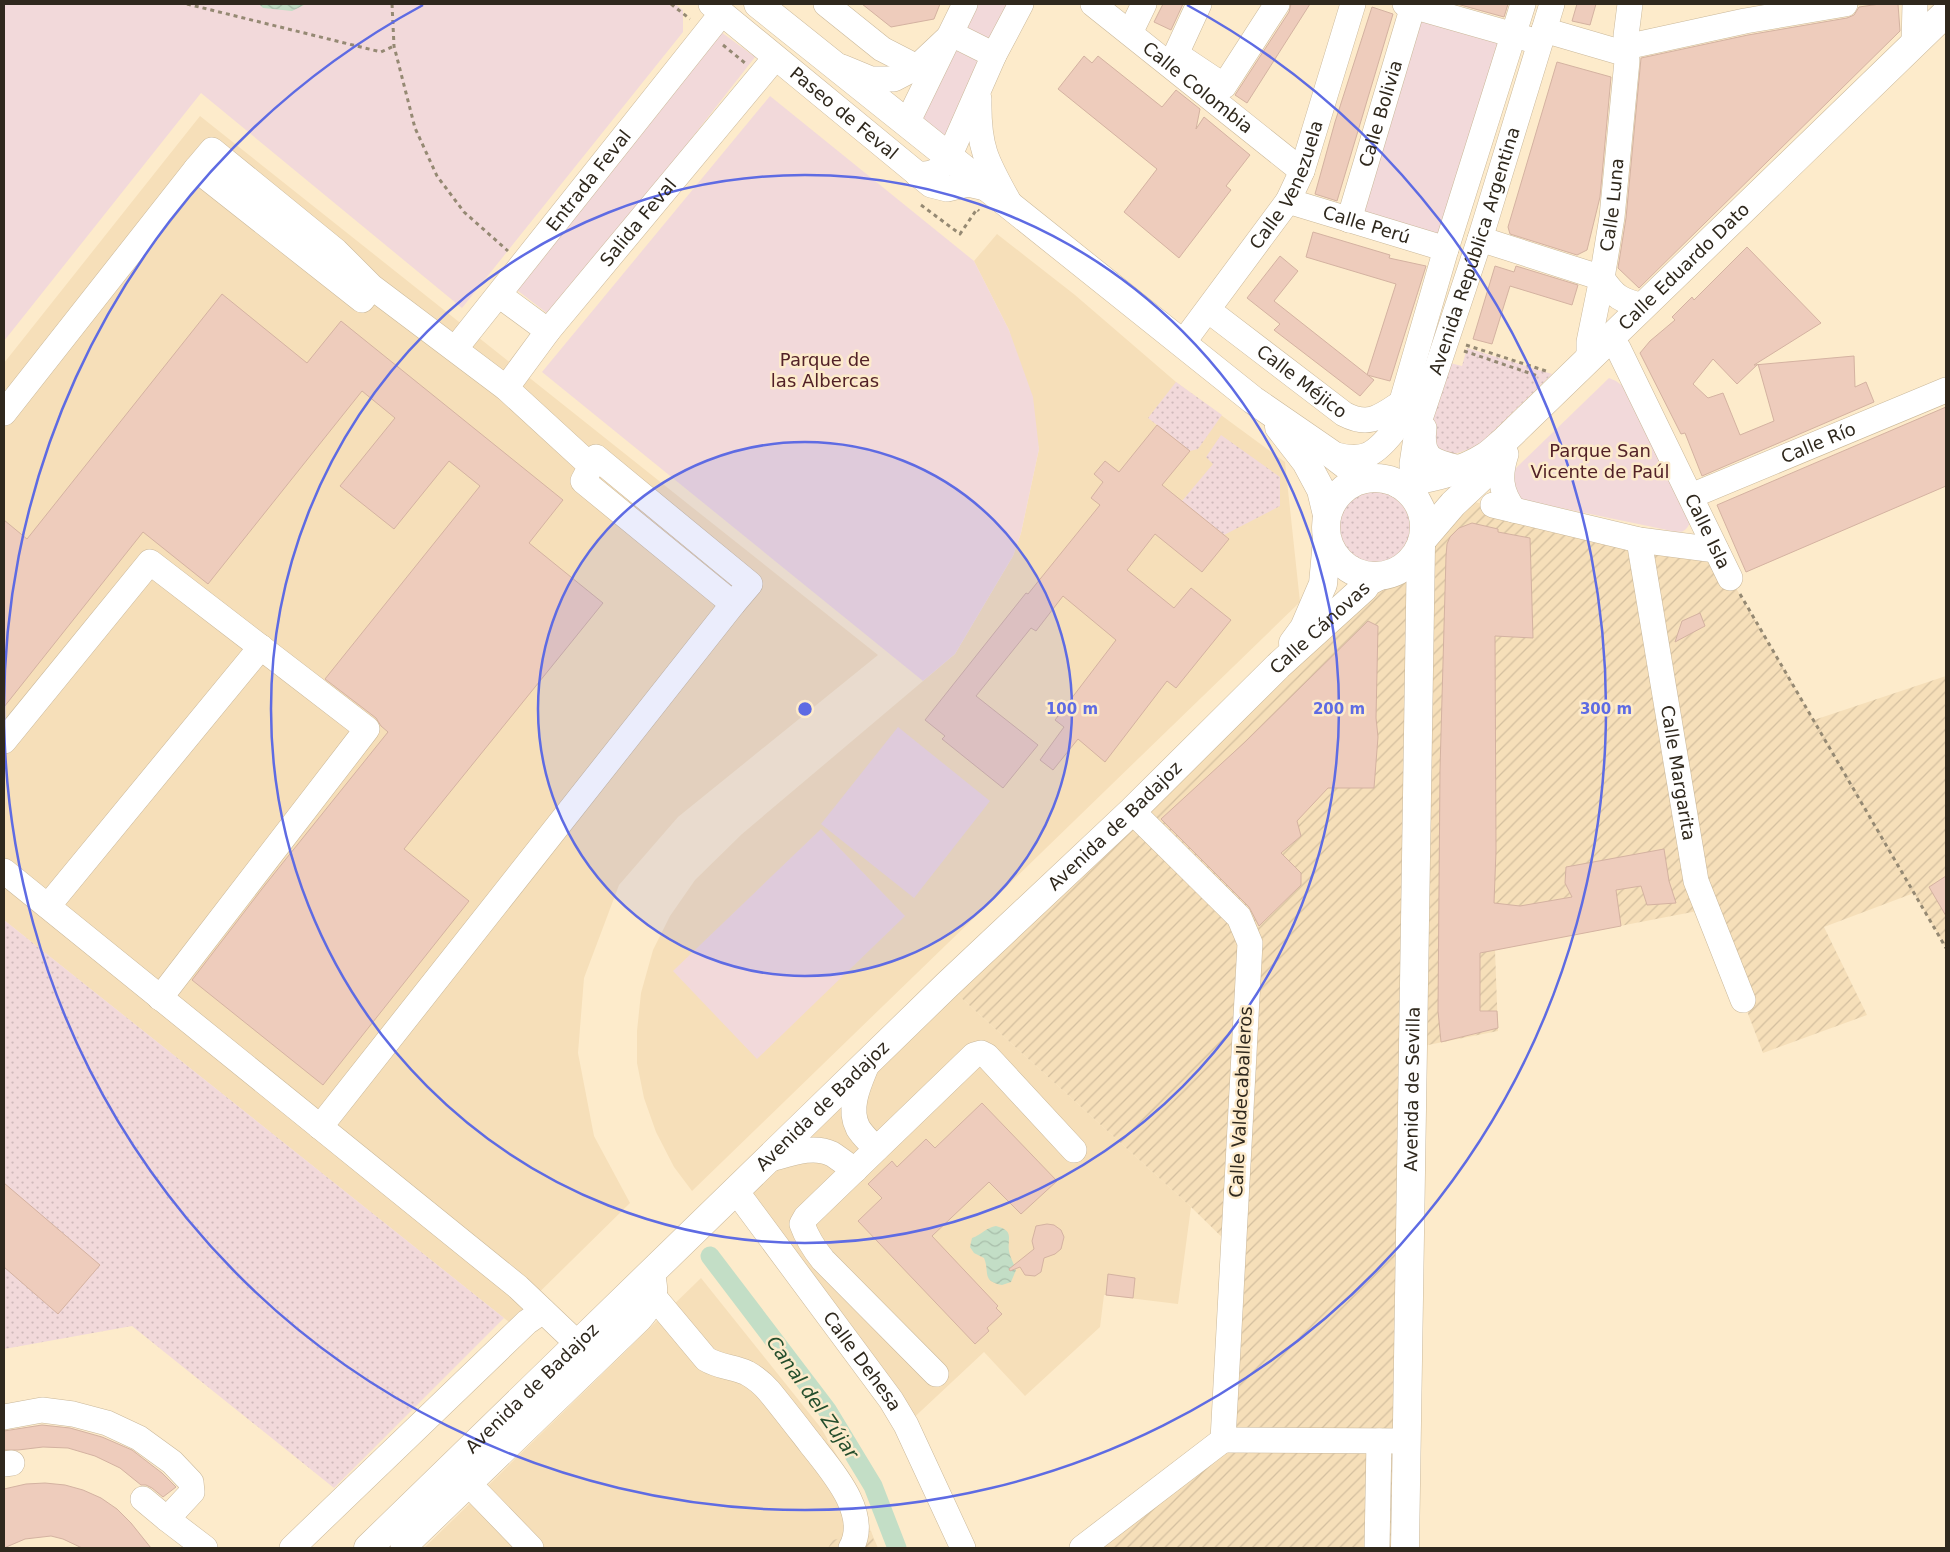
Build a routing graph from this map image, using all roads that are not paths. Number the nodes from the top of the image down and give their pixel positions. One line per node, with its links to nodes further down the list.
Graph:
1 (758, 4): 26 (main road)
2 (826, 4): 28 (street)
3 (965, 4): 20 (street)
4 (1021, 4): 25 (street)
5 (1093, 4): 19 (street, Calle Colombia)
6 (1144, 4): 19 (street)
7 (1199, 4): 8 (street)
8 (1277, 4)
9 (1353, 4): 32 (street, Calle Venezuela)
10 (1523, 4): 21 (street, Avenida República Argentina)
11 (1552, 4): 22 (street, Avenida República Argentina)
12 (1630, 4): 24 (street, Calle Luna)
13 (1845, 4): 24 (street)
14 (1915, 4): 23 (street)
15 (1409, 5): 21 (street, Calle Bolivia); 37 (street, Calle Bolivia)
16 (716, 8): 27 (street, Paseo de Feval); 41 (street, Entrada Feval)
17 (1946, 12): 23 (main road, Calle Eduardo Dato)
18 (1946, 29): 46 (main road, Calle Eduardo Dato)
19 (1130, 33): 32 (street, Calle Colombia)
20 (952, 34): 25 (street); 28 (street); 30 (street)
21 (1513, 34): 22 (street, Calle Bolivia); 39 (street, Avenida República Argentina)
22 (1542, 36): 24 (street, Calle Bolivia); 38 (street, Avenida República Argentina)
23 (1914, 43): 42 (main road, Calle Eduardo Dato)
24 (1626, 50): 40 (street, Calle Luna)
25 (994, 56): 29 (street)
26 (831, 62): 28 (street); 30 (main road)
27 (768, 66): 33 (street, Paseo de Feval); 44 (street, Salida Feval)
28 (917, 67)
29 (979, 92): 31 (street); 36 (street)
30 (907, 123): 31 (main road)
31 (949, 157): 33 (street); 35 (main road)
32 (1302, 171): 34 (street, Calle Venezuela)
33 (917, 174): 35 (street, Paseo de Feval)
34 (1288, 201): 37 (street, Calle Perú); 43 (street, Calle Venezuela)
35 (987, 202): 36 (main road)
36 (1011, 206): 45 (main road)
37 (1349, 220): 39 (street, Calle Perú)
38 (1480, 239): 40 (street, Calle Luna); 51 (street, Avenida República Argentina)
39 (1446, 249): 52 (street, Avenida República Argentina)
40 (1602, 278): 42 (street); 48 (street)
41 (499, 295): 44 (street); 47 (street, Entrada Feval)
42 (1644, 306): 48 (main road, Calle Eduardo Dato)
43 (1208, 310): 45 (street, Calle Venezuela); 52 (street, Calle Méjico)
44 (548, 331): 49 (street, Salida Feval)
45 (1182, 344): 53 (main road)
46 (1618, 348): 57 (main road, Calle Eduardo Dato); 63 (street, Calle Isla)
47 (455, 349): 49 (street); 54 (street)
48 (1589, 359): 60 (main road, Calle Eduardo Dato)
49 (506, 388): 58 (street)
50 (1946, 390): 63 (street, Calle Río)
51 (1428, 399): 60 (street); 61 (street, Avenida República Argentina)
52 (1401, 402): 55 (street, Avenida República Argentina)
53 (1262, 407): 56 (main road); 66 (main road)
54 (4, 413)
55 (1393, 432): 56 (street, Avenida República Argentina); 59 (street, Avenida República Argentina)
56 (1330, 453): 59 (main road)
57 (1506, 454): 60 (main road, Calle Eduardo Dato); 64 (street)
58 (591, 466): 62 (street); 65 (street)
59 (1368, 478): 61 (main road); 66 (main road)
60 (1461, 487): 61 (main road, Calle Eduardo Dato); 64 (street); 68 (main road, Calle Eduardo Dato)
61 (1410, 490): 68 (main road)
62 (639, 493): 65 (street); 72 (street)
63 (1691, 496): 69 (street, Calle Isla)
64 (1503, 508): 67 (street)
65 (622, 514): 72 (street)
66 (1327, 527): 70 (main road); 75 (main road, Calle Cánovas)
67 (1639, 540): 69 (street); 81 (street, Calle Margarita)
68 (1422, 542): 70 (main road); 73 (main road, Avenida de Sevilla)
69 (1716, 550): 71 (street, Calle Isla)
70 (1382, 576): 73 (main road, Avenida de Sevilla); 75 (main road, Calle Cánovas)
71 (1730, 578)
72 (733, 604): 85 (street)
73 (1420, 629): 99 (main road, Avenida de Sevilla)
74 (261, 647): 76 (street); 79 (street); 80 (street)
75 (1278, 666): 77 (main road, Avenida de Badajoz)
76 (4, 741)
77 (1132, 811): 82 (main road, Avenida de Badajoz); 97 (street, Calle Valdecaballeros)
78 (4, 871): 79 (street)
79 (48, 906): 80 (street)
80 (160, 998): 85 (street)
81 (1743, 1000)
82 (868, 1061): 83 (main road, Avenida de Badajoz); 84 (street)
83 (818, 1111): 84 (street); 88 (street); 89 (main road, Avenida de Badajoz)
84 (854, 1120): 86 (street)
85 (320, 1127): 93 (street)
86 (876, 1149): 87 (street); 90 (street)
87 (1074, 1150)
88 (822, 1151): 89 (street); 90 (street)
89 (767, 1160): 91 (main road, Avenida de Badajoz)
90 (855, 1170): 95 (street)
91 (736, 1191): 92 (main road, Avenida de Badajoz); 109 (street, Calle Dehesa)
92 (654, 1285): 94 (main road, Avenida de Badajoz); 100 (street); 108 (street)
93 (543, 1311): 94 (street); 104 (street)
94 (578, 1344): 105 (main road, Avenida de Badajoz)
95 (936, 1374)
96 (4, 1417): 102 (street)
97 (1223, 1440): 98 (street); 110 (street)
98 (1379, 1441): 99 (street); 111 (street)
99 (1406, 1441): 112 (main road, Avenida de Sevilla)
100 (469, 1484): 106 (street); 107 (street)
101 (143, 1499): 102 (street)
102 (167, 1518): 103 (street)
103 (205, 1548)
104 (292, 1548)
105 (368, 1548)
106 (403, 1548)
107 (531, 1548)
108 (851, 1548)
109 (963, 1548)
110 (1082, 1548)
111 (1377, 1548)
112 (1405, 1548)

